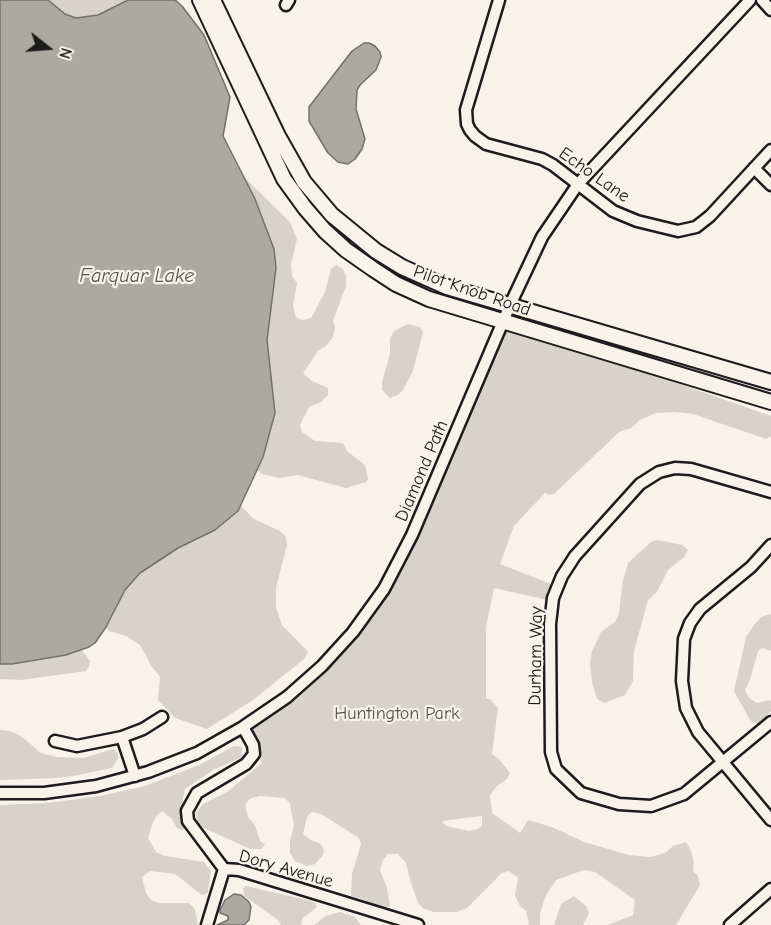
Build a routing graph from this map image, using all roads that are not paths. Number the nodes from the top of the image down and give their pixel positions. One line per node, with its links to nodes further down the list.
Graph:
1 (200, 0): 12 (main road, Pilot Knob Road)
2 (213, 0): 11 (main road, Pilot Knob Road)
3 (499, 0): 9 (street, Echo Lane)
4 (750, 0): 9 (street, Diamond Path)
5 (762, 0): 6 (street)
6 (771, 10)
7 (771, 150): 8 (street, Echo Lane)
8 (754, 168): 9 (street, Echo Lane); 10 (street)
9 (578, 184): 11 (street, Diamond Path)
10 (771, 185)
11 (510, 305): 12 (street, Diamond Path); 13 (main road, Pilot Knob Road)
12 (503, 322): 14 (main road, Pilot Knob Road); 19 (street, Diamond Path)
13 (771, 382)
14 (771, 402)
15 (771, 492): 22 (street, Durham Way)
16 (771, 545): 22 (street)
17 (162, 717): 20 (street)
18 (771, 722): 22 (street, Durham Way)
19 (243, 727): 23 (street, Diamond Path); 26 (street, Dory Avenue)
20 (122, 737): 21 (street); 23 (street)
21 (55, 741)
22 (723, 763): 25 (street)
23 (135, 776): 24 (street, Diamond Path)
24 (0, 793)
25 (771, 820)
26 (224, 869): 28 (street); 29 (street, Dory Avenue)
27 (771, 889): 30 (street)
28 (207, 925)
29 (418, 925)
30 (730, 925)

